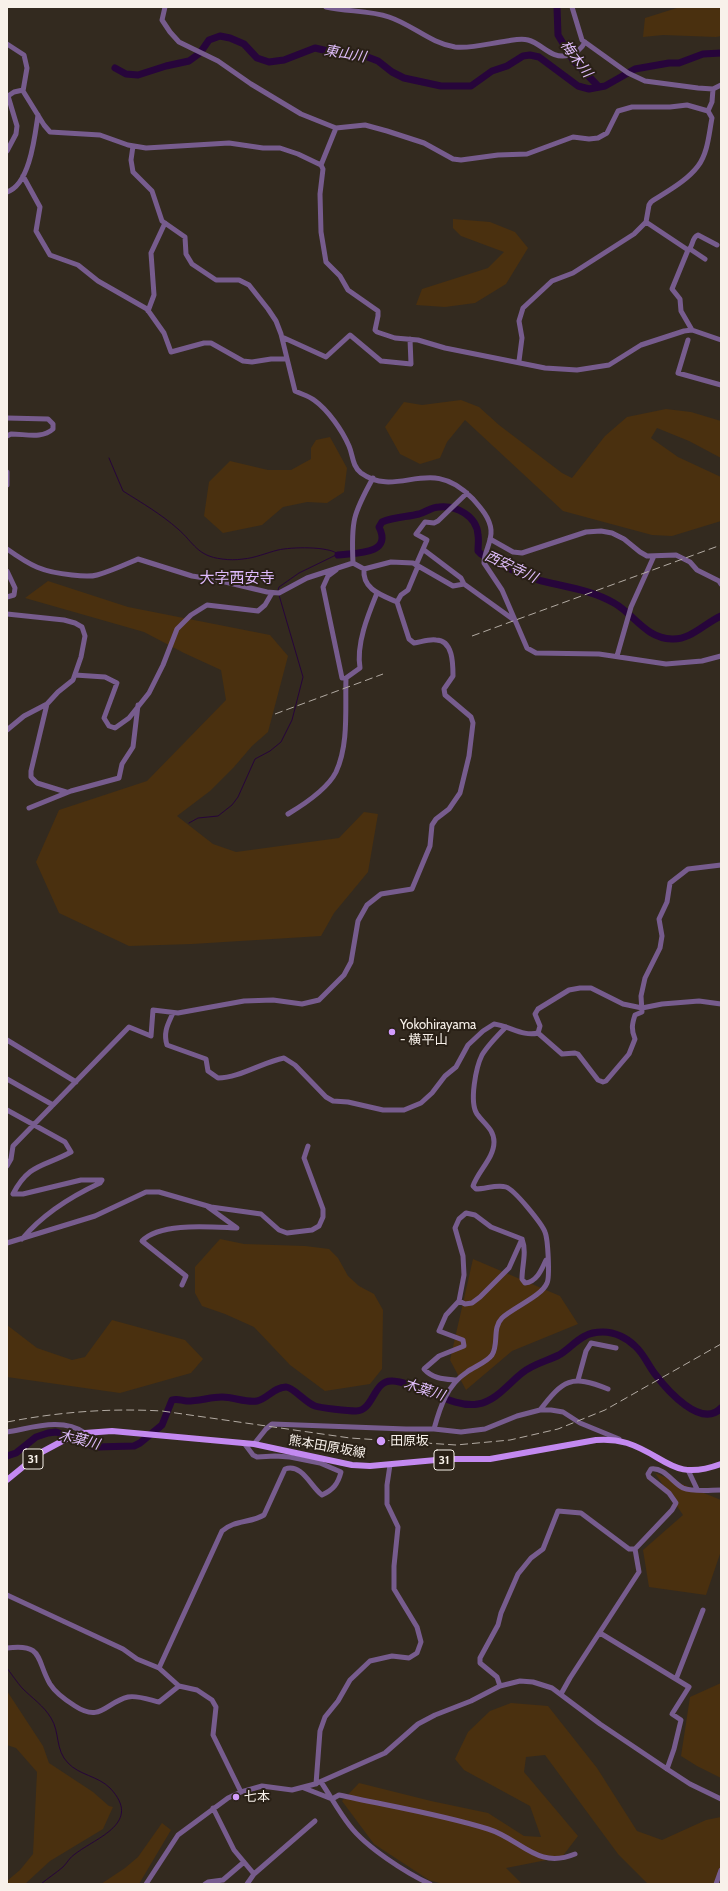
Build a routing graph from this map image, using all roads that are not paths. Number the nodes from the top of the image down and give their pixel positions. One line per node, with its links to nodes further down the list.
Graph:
1 (165, 7): 11 (street)
2 (326, 7): 4 (street)
3 (572, 7): 4 (street)
4 (585, 42): 7 (street)
5 (7, 44): 8 (street)
6 (721, 85): 7 (street)
7 (713, 89): 9 (street)
8 (23, 90): 10 (street); 13 (street)
9 (708, 112): 11 (street); 17 (street)
10 (38, 115): 12 (street); 15 (street)
11 (336, 128): 14 (street)
12 (133, 146): 14 (street); 18 (street)
13 (7, 151)
14 (321, 165): 25 (street)
15 (23, 176): 16 (street); 22 (street)
16 (7, 192)
17 (646, 222): 20 (street); 28 (street)
18 (165, 223): 22 (street); 24 (street)
19 (717, 245): 20 (street)
20 (689, 250): 21 (street); 23 (street)
21 (705, 259)
22 (148, 311): 27 (street)
23 (691, 330): 26 (street); 28 (street); 29 (street)
24 (282, 337): 25 (street); 27 (street)
25 (410, 339): 28 (street)
26 (721, 340)
27 (287, 359): 33 (street)
28 (519, 361)
29 (721, 385)
30 (7, 418): 31 (street)
31 (7, 436)
32 (7, 472): 34 (street)
33 (374, 478): 35 (street); 40 (street)
34 (7, 485)
35 (467, 493): 36 (street); 38 (street)
36 (490, 539): 39 (street); 52 (street)
37 (7, 549): 47 (street)
38 (424, 550): 41 (street); 46 (street)
39 (654, 556): 45 (street); 53 (street)
40 (353, 563): 42 (street); 43 (street)
41 (417, 566): 43 (street); 46 (street); 50 (street)
42 (338, 568): 47 (street); 56 (street)
43 (364, 569): 48 (street)
44 (7, 571): 49 (street)
45 (721, 583)
46 (464, 584): 52 (street)
47 (272, 593): 58 (street)
48 (377, 593): 50 (street); 62 (street)
49 (7, 597)
50 (397, 602): 66 (street)
51 (7, 614): 55 (street)
52 (515, 621): 53 (street)
53 (617, 656): 54 (street)
54 (721, 656)
55 (75, 674): 57 (street); 58 (street)
56 (342, 678)
57 (47, 704): 59 (street); 60 (street)
58 (138, 704): 60 (street)
59 (7, 730)
60 (66, 792): 61 (street)
61 (29, 808)
62 (288, 814)
63 (721, 865): 65 (street)
64 (721, 1004): 65 (street)
65 (642, 1008): 68 (street); 68 (street)
66 (173, 1013): 67 (street); 71 (street)
67 (506, 1026): 68 (street); 84 (street)
68 (538, 1034)
69 (7, 1040): 71 (street)
70 (7, 1079): 72 (street)
71 (76, 1082): 72 (street)
72 (52, 1105): 74 (street)
73 (7, 1110): 74 (street)
74 (34, 1125): 76 (street); 81 (street)
75 (7, 1143): 76 (street)
76 (14, 1146): 78 (street)
77 (308, 1146): 80 (street)
78 (9, 1154): 79 (street)
79 (7, 1166)
80 (204, 1205): 81 (street); 85 (street)
81 (22, 1239): 83 (street)
82 (522, 1239): 84 (street); 86 (street); 86 (street)
83 (7, 1243)
84 (547, 1260): 88 (street)
85 (182, 1285)
86 (459, 1302): 88 (street)
87 (616, 1348): 89 (street)
88 (456, 1380): 92 (street)
89 (578, 1380): 90 (street); 91 (street)
90 (608, 1389)
91 (540, 1410): 92 (street); 95 (street)
92 (434, 1428): 97 (street)
93 (7, 1432): 94 (street)
94 (84, 1433): 96 (main road, 熊本田原坂線 / 31); 101 (main road, 熊本田原坂線 / 31)
95 (627, 1443): 99 (main road, 熊本田原坂線 / 31); 100 (main road, 熊本田原坂線 / 31)
96 (244, 1444): 97 (main road, 熊本田原坂線 / 31); 109 (street)
97 (254, 1444): 99 (main road, 熊本田原坂線 / 31)
98 (721, 1464): 100 (main road, 熊本田原坂線 / 31)
99 (390, 1465): 115 (street)
100 (688, 1470): 102 (street)
101 (7, 1480)
102 (697, 1489): 103 (street); 104 (street)
103 (721, 1490)
104 (635, 1549): 107 (street); 112 (street)
105 (7, 1595): 109 (street)
106 (703, 1610): 110 (street)
107 (600, 1633): 110 (street); 113 (street)
108 (7, 1648): 111 (street)
109 (159, 1668): 111 (street)
110 (676, 1679): 114 (street)
111 (178, 1686): 117 (street)
112 (500, 1686): 113 (street); 115 (street)
113 (561, 1694): 114 (street)
114 (666, 1769): 119 (street)
115 (319, 1783): 116 (street); 118 (street)
116 (304, 1788): 117 (street); 118 (street)
117 (241, 1792): 120 (street)
118 (332, 1799): 122 (street); 129 (street)
119 (721, 1799)
120 (213, 1808): 123 (street); 126 (street)
121 (315, 1821): 125 (street)
122 (575, 1854)
123 (244, 1862): 125 (street); 127 (street)
124 (721, 1870): 130 (street)
125 (254, 1874): 128 (street)
126 (146, 1884)
127 (205, 1884)
128 (247, 1884)
129 (430, 1884)
130 (716, 1884)

